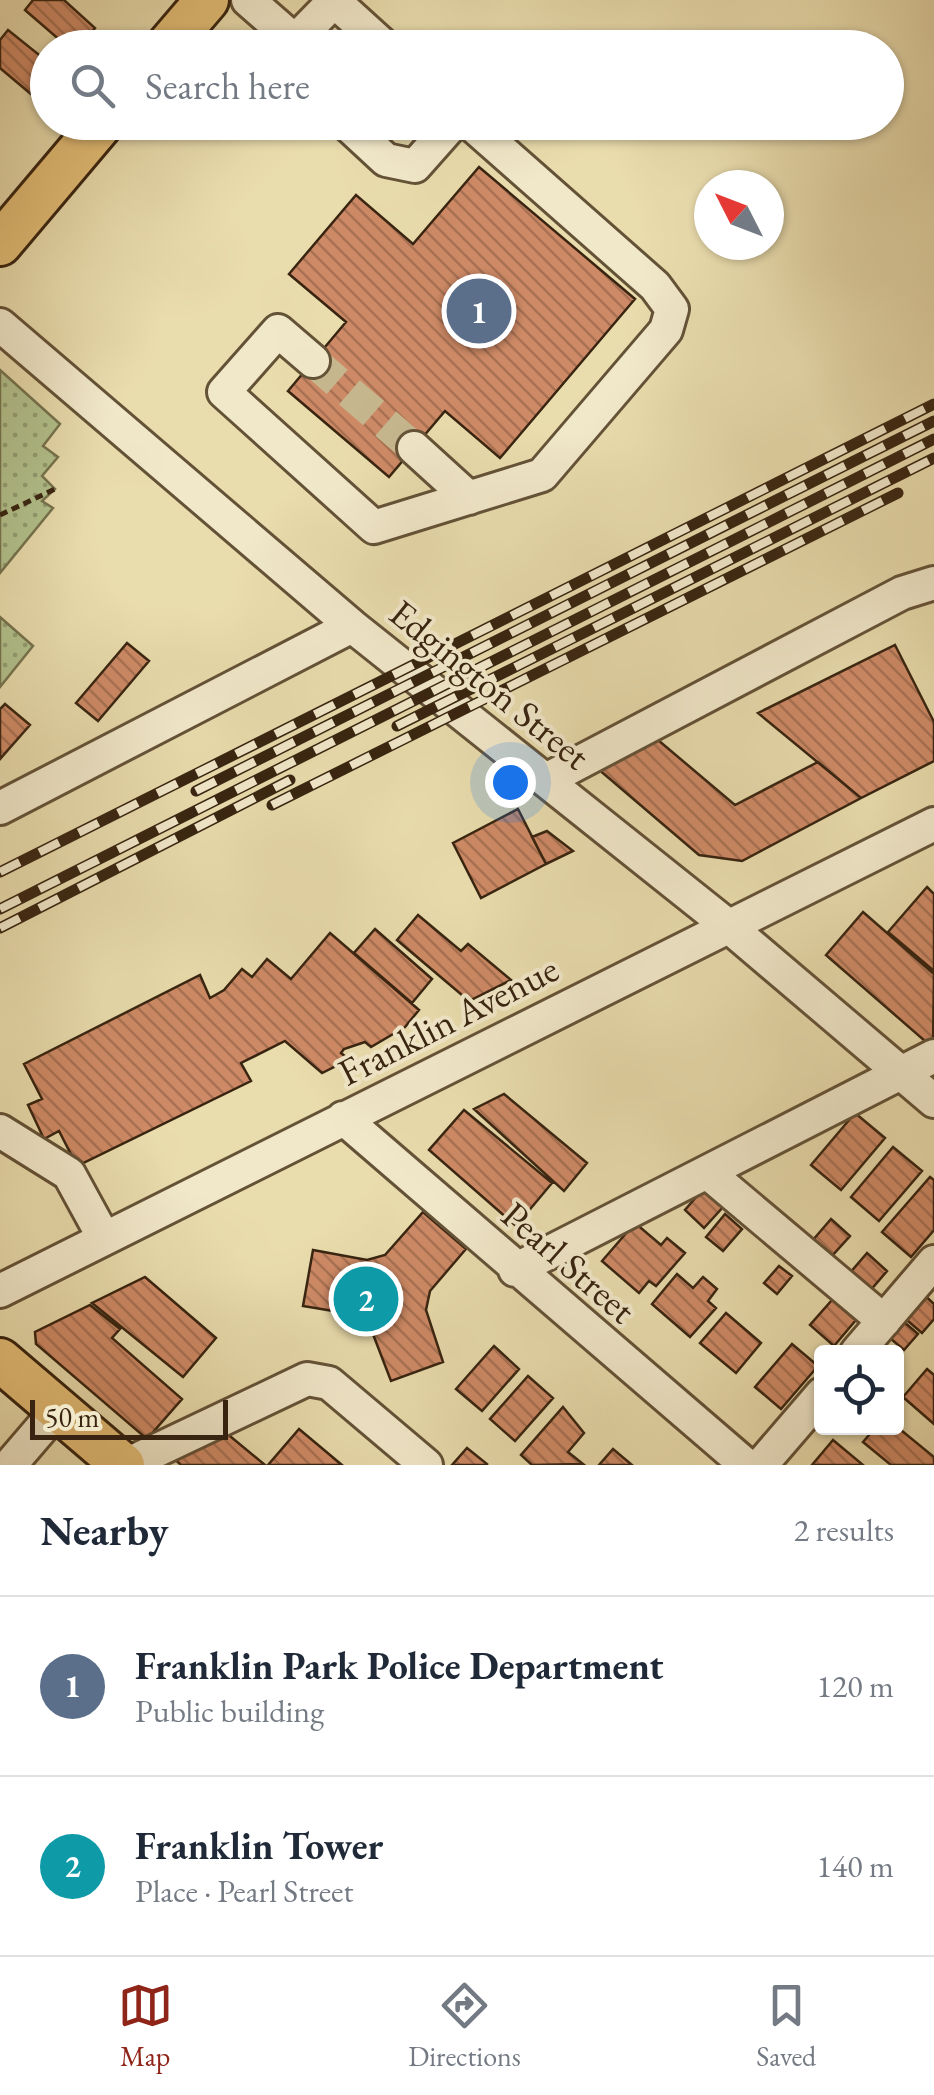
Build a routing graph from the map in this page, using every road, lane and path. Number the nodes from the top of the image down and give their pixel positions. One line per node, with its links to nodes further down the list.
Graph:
1 (207, 0): 3 (main road)
2 (248, 0): 4 (street)
3 (181, 30)
4 (279, 30)
5 (306, 30): 6 (street)
6 (366, 30)
7 (88, 140): 11 (main road)
8 (364, 140): 9 (street)
9 (438, 140)
10 (489, 140): 16 (street)
11 (0, 244)
12 (0, 325): 19 (street, Edgington Street)
13 (313, 361): 16 (street)
14 (414, 448): 16 (street)
15 (55, 489): 17 (path)
16 (470, 498)
17 (0, 515)
18 (934, 583): 20 (street)
19 (352, 626): 20 (street, Edgington Street); 21 (street)
20 (546, 780): 23 (street, Edgington Street)
21 (0, 808)
22 (934, 824): 23 (street, Franklin Avenue)
23 (727, 924): 25 (street, Edgington Street); 27 (street, Franklin Avenue)
24 (934, 1056): 25 (street)
25 (901, 1073): 26 (street, Edgington Street); 29 (street)
26 (934, 1101)
27 (342, 1118): 30 (street, Franklin Avenue); 32 (street, Pearl Street)
28 (0, 1132): 30 (street)
29 (707, 1172): 32 (street); 34 (street)
30 (104, 1238): 33 (street, Franklin Avenue)
31 (934, 1262): 34 (street)
32 (515, 1270): 42 (street, Pearl Street)
33 (0, 1291)
34 (884, 1321): 35 (street)
35 (863, 1345)
36 (0, 1360): 38 (main road)
37 (814, 1403): 43 (street)
38 (58, 1409): 39 (street); 40 (main road)
39 (9, 1454)
40 (124, 1465): 41 (street)
41 (426, 1465)
42 (746, 1465)
43 (762, 1465)

